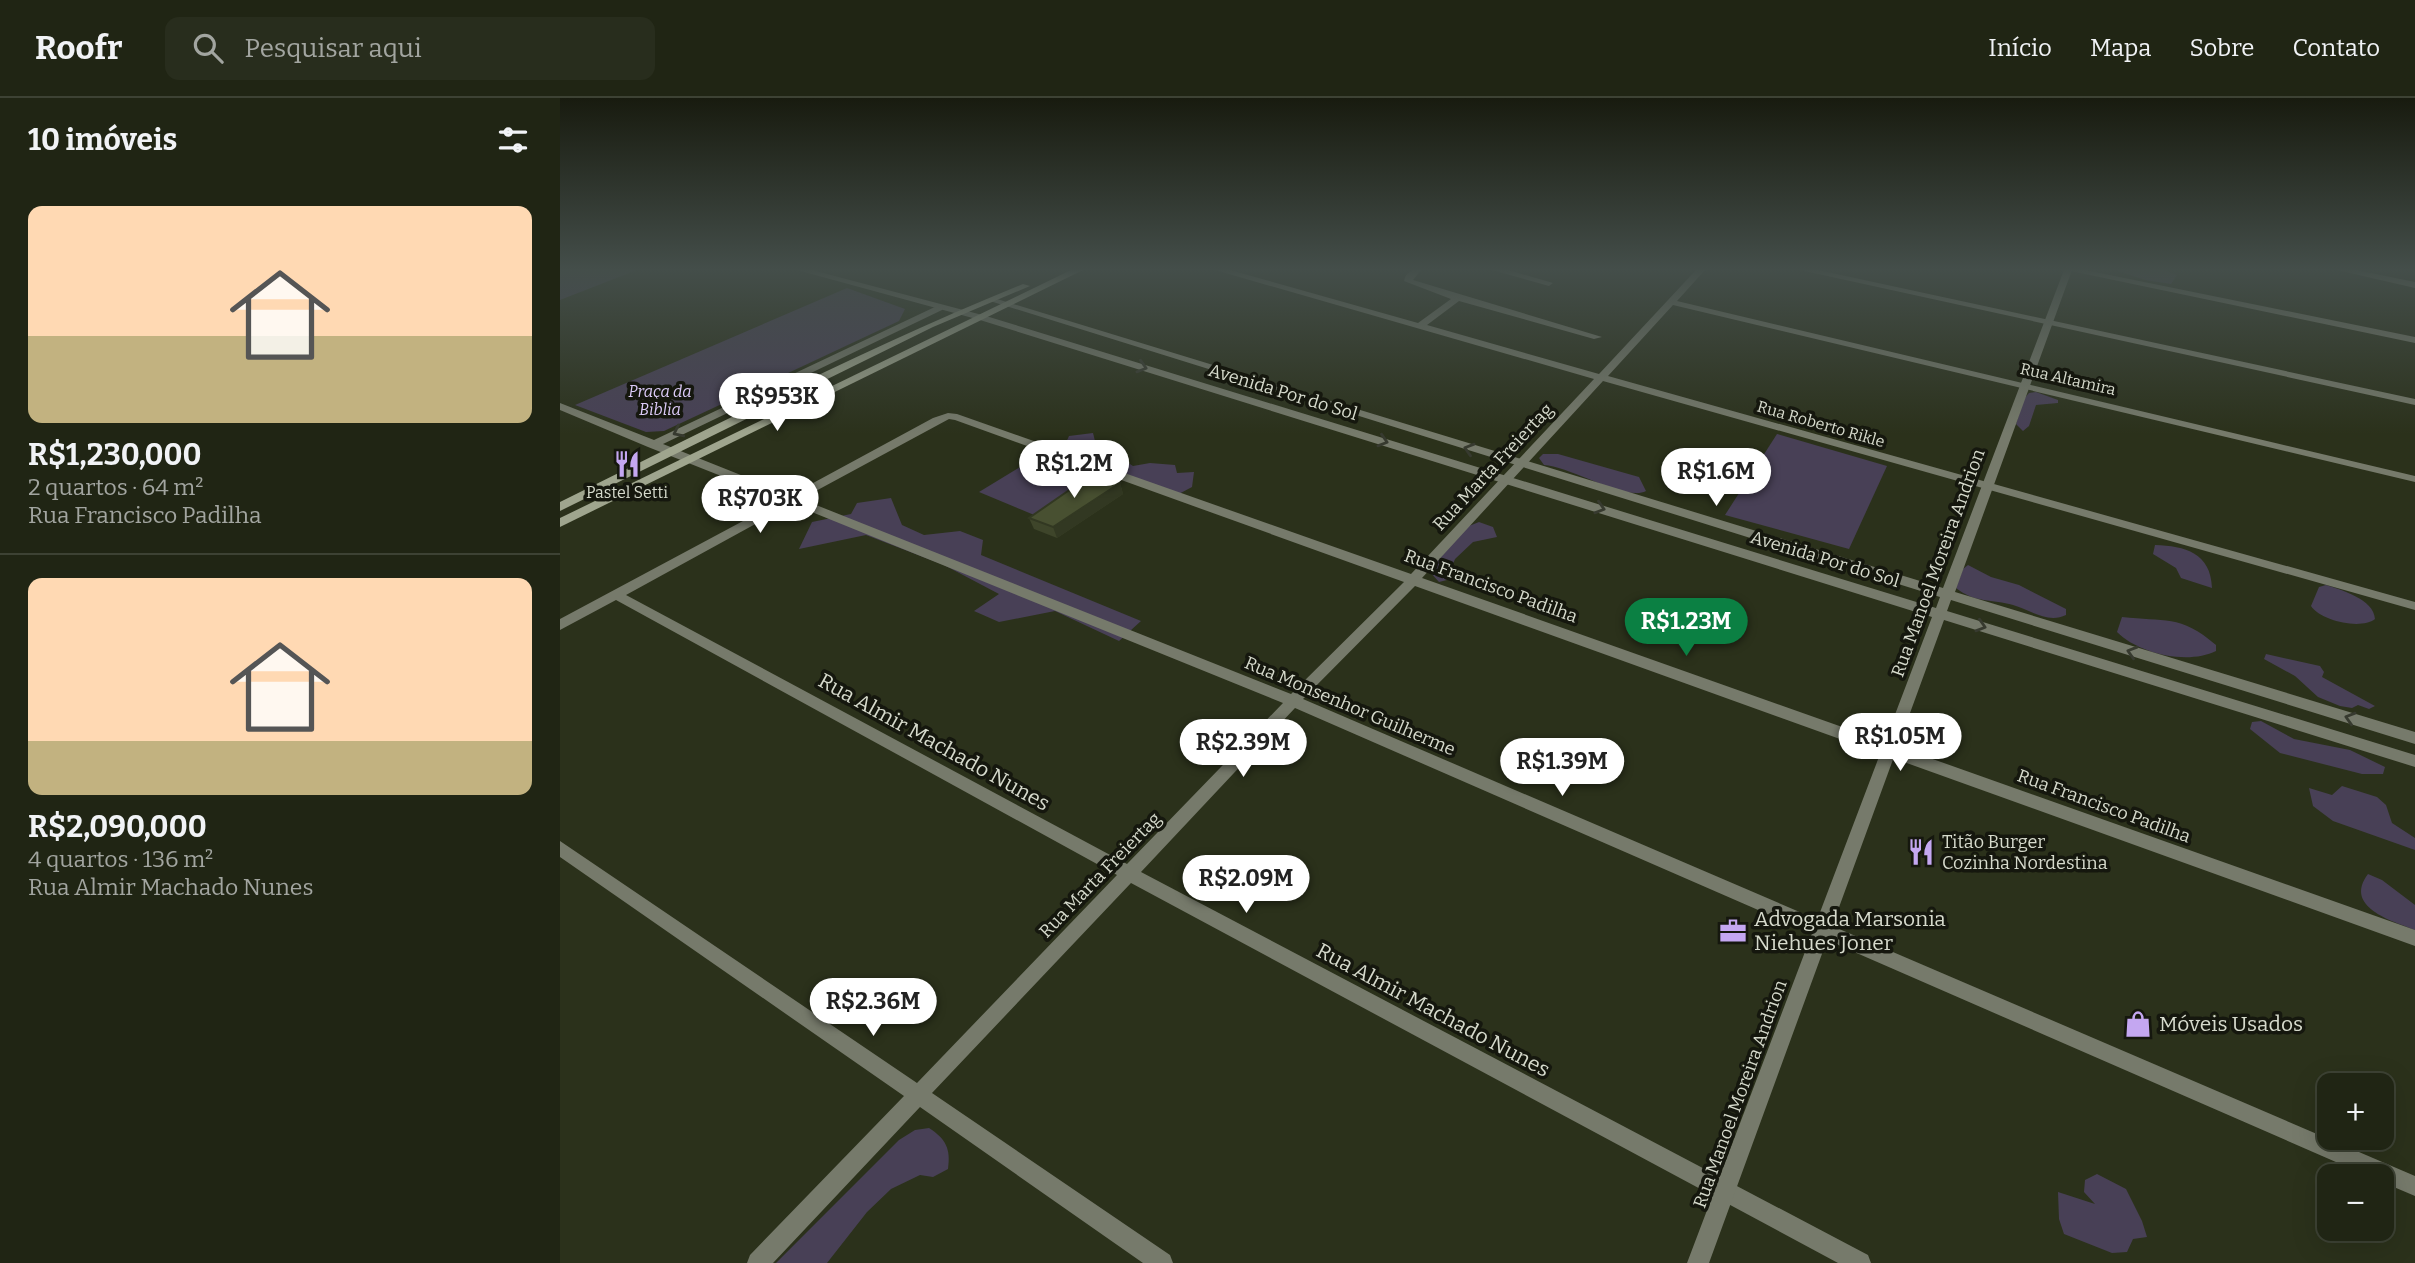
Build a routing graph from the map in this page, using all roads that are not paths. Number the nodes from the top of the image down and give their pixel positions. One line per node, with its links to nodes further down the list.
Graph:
1 (905, 324): 20 (street, one-way to 20)
2 (935, 324): 21 (main road)
3 (970, 324): 22 (main road)
4 (1004, 324): 25 (street, Avenida Por do Sol, one-way to 25)
5 (1071, 324): 23 (street, Avenida Por do Sol, one-way to 5)
6 (1414, 324): 13 (street, Rua Roberto Rikle)
7 (1552, 324): 14 (street)
8 (1651, 324): 16 (street, Rua Marta Freiertag)
9 (1767, 324): 17 (street, Rua Altamira)
10 (2049, 324): 17 (street, Rua Manoel Moreira Andrion)
11 (2056, 324): 18 (street)
12 (2338, 324): 15 (street)
13 (1420, 326): 16 (street, Rua Roberto Rikle)
14 (1597, 337)
15 (2415, 340)
16 (1603, 378): 23 (street, Rua Marta Freiertag); 26 (street, Rua Roberto Rikle)
17 (2026, 385): 24 (street, Rua Altamira); 26 (street, Rua Manoel Moreira Andrion)
18 (2415, 402)
19 (560, 406): 20 (street, Rua Monsenhor Guilherme)
20 (652, 445): 21 (street, Rua Monsenhor Guilherme)
21 (670, 451): 22 (street, Rua Monsenhor Guilherme); 28 (main road)
22 (689, 458): 27 (street, Rua Monsenhor Guilherme); 29 (main road)
23 (1521, 465): 25 (street, Rua Marta Freiertag); 32 (street, Avenida Por do Sol)
24 (2415, 479)
25 (1508, 480): 30 (street, Rua Marta Freiertag); 34 (street, Avenida Por do Sol, one-way to 34)
26 (1986, 487): 32 (street, Rua Manoel Moreira Andrion); 33 (street, Rua Roberto Rikle)
27 (794, 498): 30 (street, Rua Francisco Padilha); 31 (street); 36 (street, Rua Monsenhor Guilherme)
28 (560, 507)
29 (560, 523)
30 (1414, 579): 36 (street, Rua Marta Freiertag); 38 (street, Rua Francisco Padilha)
31 (616, 595): 35 (street); 41 (street, Rua Almir Machado Nunes)
32 (1947, 596): 34 (street, Rua Manoel Moreira Andrion); 37 (street, Avenida Por do Sol, one-way to 32)
33 (2415, 606)
34 (1940, 614): 38 (street, Rua Manoel Moreira Andrion); 39 (street, Avenida Por do Sol, one-way to 39)
35 (560, 625)
36 (1293, 701): 41 (street, Rua Marta Freiertag); 42 (street, Rua Monsenhor Guilherme)
37 (2415, 738)
38 (1889, 749): 42 (street, Rua Manoel Moreira Andrion); 43 (street, Rua Francisco Padilha)
39 (2415, 761)
40 (560, 848): 44 (street)
41 (1128, 873): 44 (street, Rua Marta Freiertag); 46 (street, Rua Almir Machado Nunes)
42 (1821, 931): 45 (street, Rua Monsenhor Guilherme); 46 (street, Rua Manoel Moreira Andrion)
43 (2415, 938)
44 (919, 1094): 47 (street, Rua Marta Freiertag); 48 (street)
45 (2415, 1186)
46 (1726, 1191): 49 (street, Rua Manoel Moreira Andrion); 50 (street, Rua Almir Machado Nunes)
47 (758, 1263)
48 (1162, 1263)
49 (1698, 1263)
50 (1860, 1263)

